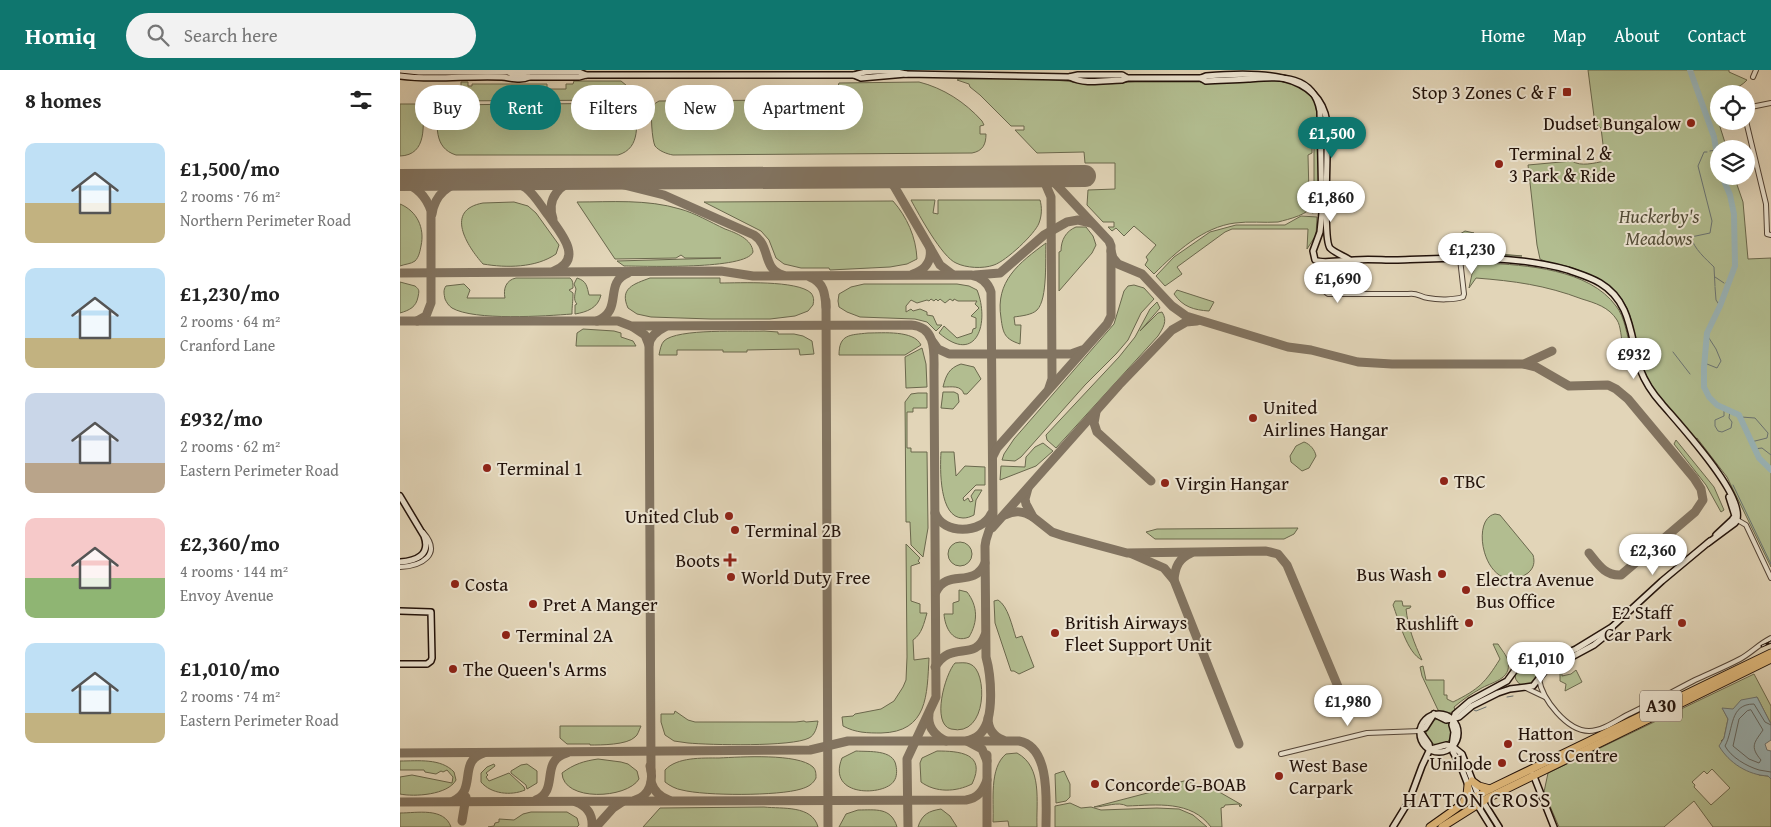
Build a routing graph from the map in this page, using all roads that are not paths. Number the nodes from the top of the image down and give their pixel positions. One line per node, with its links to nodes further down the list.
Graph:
1 (400, 70): 2 (street)
2 (484, 70): 3 (street)
3 (509, 70): 6 (street); 12 (street); 13 (street)
4 (1083, 70): 9 (street)
5 (1756, 70): 14 (street)
6 (524, 71): 8 (street)
7 (1092, 71): 9 (street); 15 (street); 17 (street)
8 (586, 75): 11 (street); 13 (street)
9 (1078, 75): 11 (street)
10 (400, 76): 12 (street)
11 (1069, 76): 17 (street)
12 (502, 77): 13 (street)
13 (530, 77)
14 (1752, 77)
15 (1101, 78): 16 (street); 17 (street)
16 (1201, 78): 22 (street); 23 (street)
17 (1088, 81)
18 (1771, 104): 19 (street)
19 (1755, 107)
20 (1748, 130): 21 (street)
21 (1771, 235)
22 (1315, 246): 23 (street); 26 (street)
23 (1330, 247): 25 (street); 26 (street)
24 (1460, 259): 25 (street); 27 (street); 29 (street)
25 (1350, 260): 26 (street)
26 (1328, 261)
27 (1325, 269)
28 (400, 496): 30 (street)
29 (1735, 519): 33 (street); 35 (street)
30 (419, 527): 31 (street); 32 (street)
31 (400, 562)
32 (400, 567)
33 (1771, 578)
34 (400, 612): 40 (street)
35 (1613, 626): 39 (street); 42 (street)
36 (1771, 638): 44 (street)
37 (1771, 652): 51 (highway, A30)
38 (1771, 659): 50 (highway, A30)
39 (1529, 662): 41 (street); 42 (street)
40 (400, 664)
41 (1513, 673): 43 (street); 45 (street)
42 (1539, 678): 43 (street); 44 (street)
43 (1525, 688): 44 (street); 45 (street)
44 (1547, 698)
45 (1452, 720): 46 (street); 47 (street)
46 (1420, 731): 48 (street); 49 (street)
47 (1452, 746): 48 (street); 52 (street)
48 (1430, 749): 58 (street)
49 (1281, 754)
50 (1547, 768): 51 (highway, A30); 53 (street)
51 (1531, 774): 53 (street); 54 (highway, A30); 55 (highway, A30); 62 (street)
52 (1470, 783): 54 (highway); 55 (street); 56 (highway)
53 (1538, 786): 63 (street)
54 (1490, 789): 55 (highway, A30)
55 (1478, 798): 56 (highway, A30); 57 (street); 60 (highway, A30)
56 (1461, 805): 59 (highway, A30)
57 (1490, 825): 61 (street)
58 (1393, 827)
59 (1430, 827)
60 (1442, 827)
61 (1499, 827)
62 (1550, 827)
63 (1554, 827)

